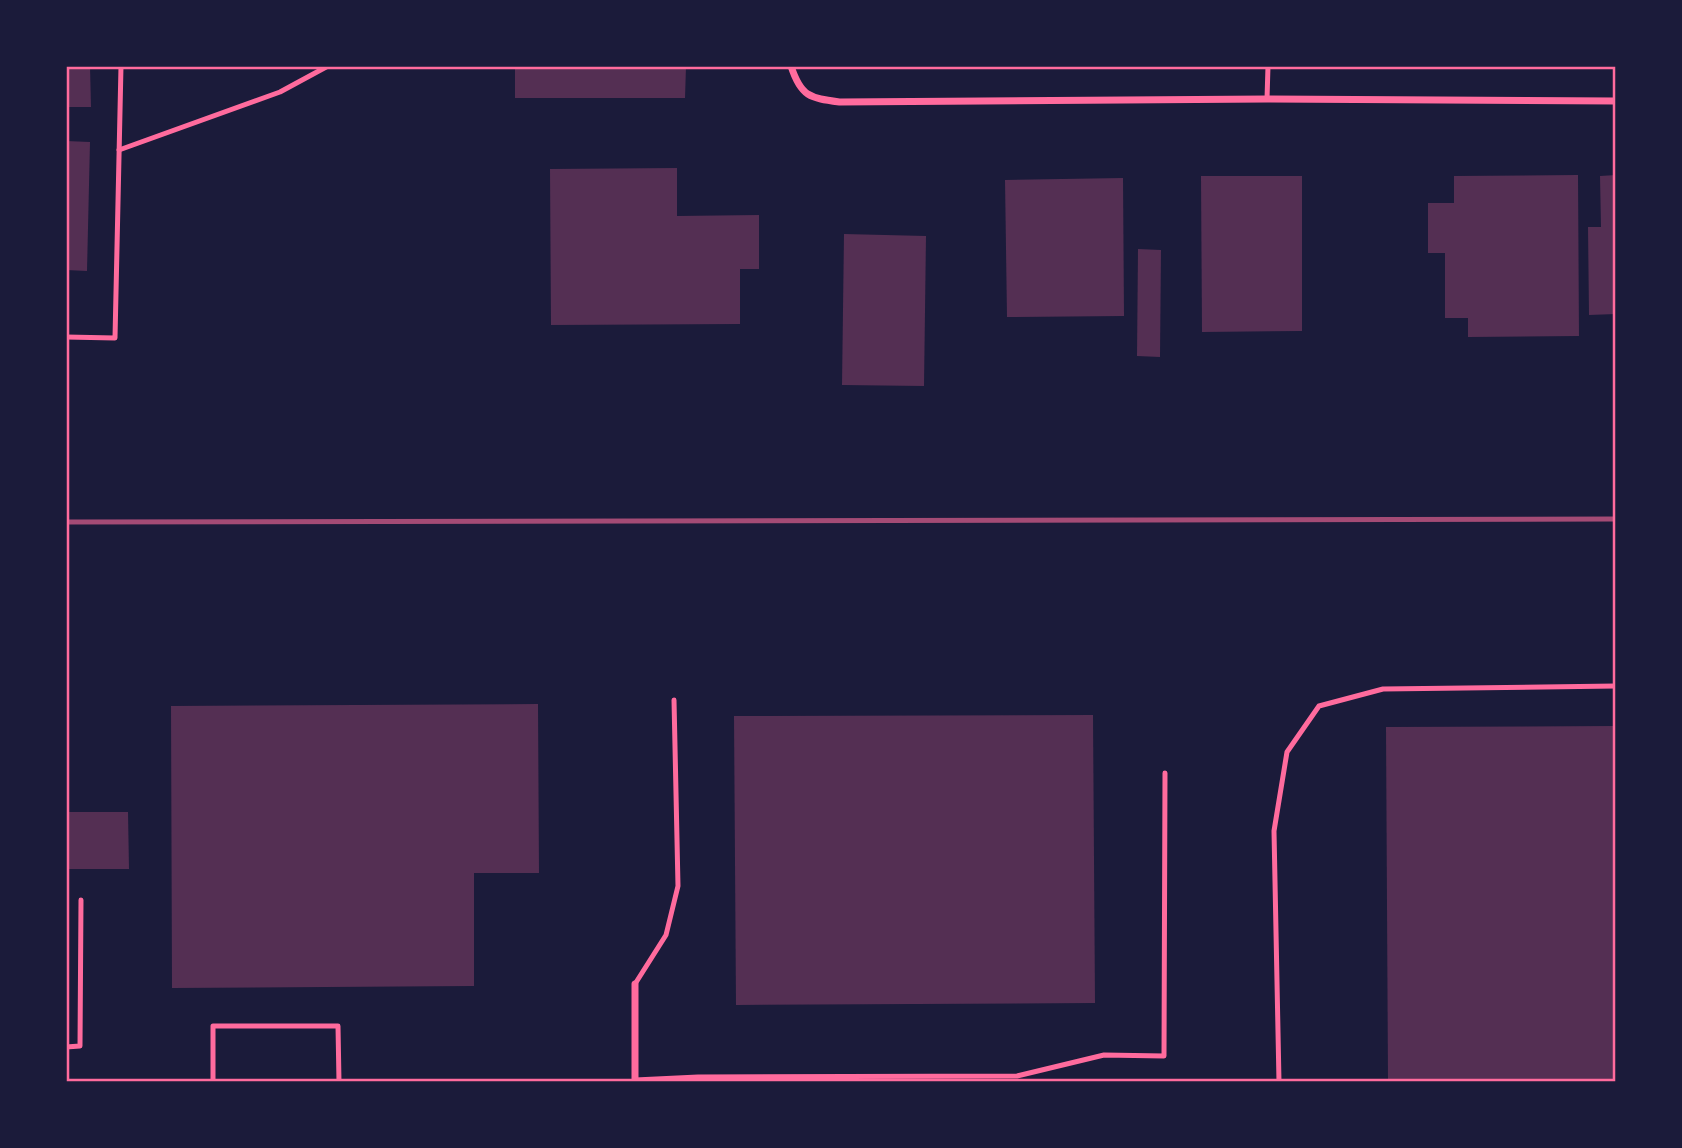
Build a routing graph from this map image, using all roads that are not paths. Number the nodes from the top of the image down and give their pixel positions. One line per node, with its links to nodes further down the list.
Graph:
1 (121, 66): 7 (lane)
2 (328, 66): 7 (lane)
3 (791, 66): 5 (street)
4 (1268, 66): 5 (lane)
5 (1267, 99): 6 (street)
6 (1615, 101)
7 (119, 150): 8 (lane)
8 (66, 337)
9 (1615, 686): 18 (lane)
10 (674, 701): 13 (lane)
11 (1165, 773): 15 (lane)
12 (80, 900): 14 (lane)
13 (635, 984): 15 (street)
14 (66, 1047)
15 (635, 1081)
16 (213, 1082): 17 (lane)
17 (339, 1082)
18 (1279, 1082)

